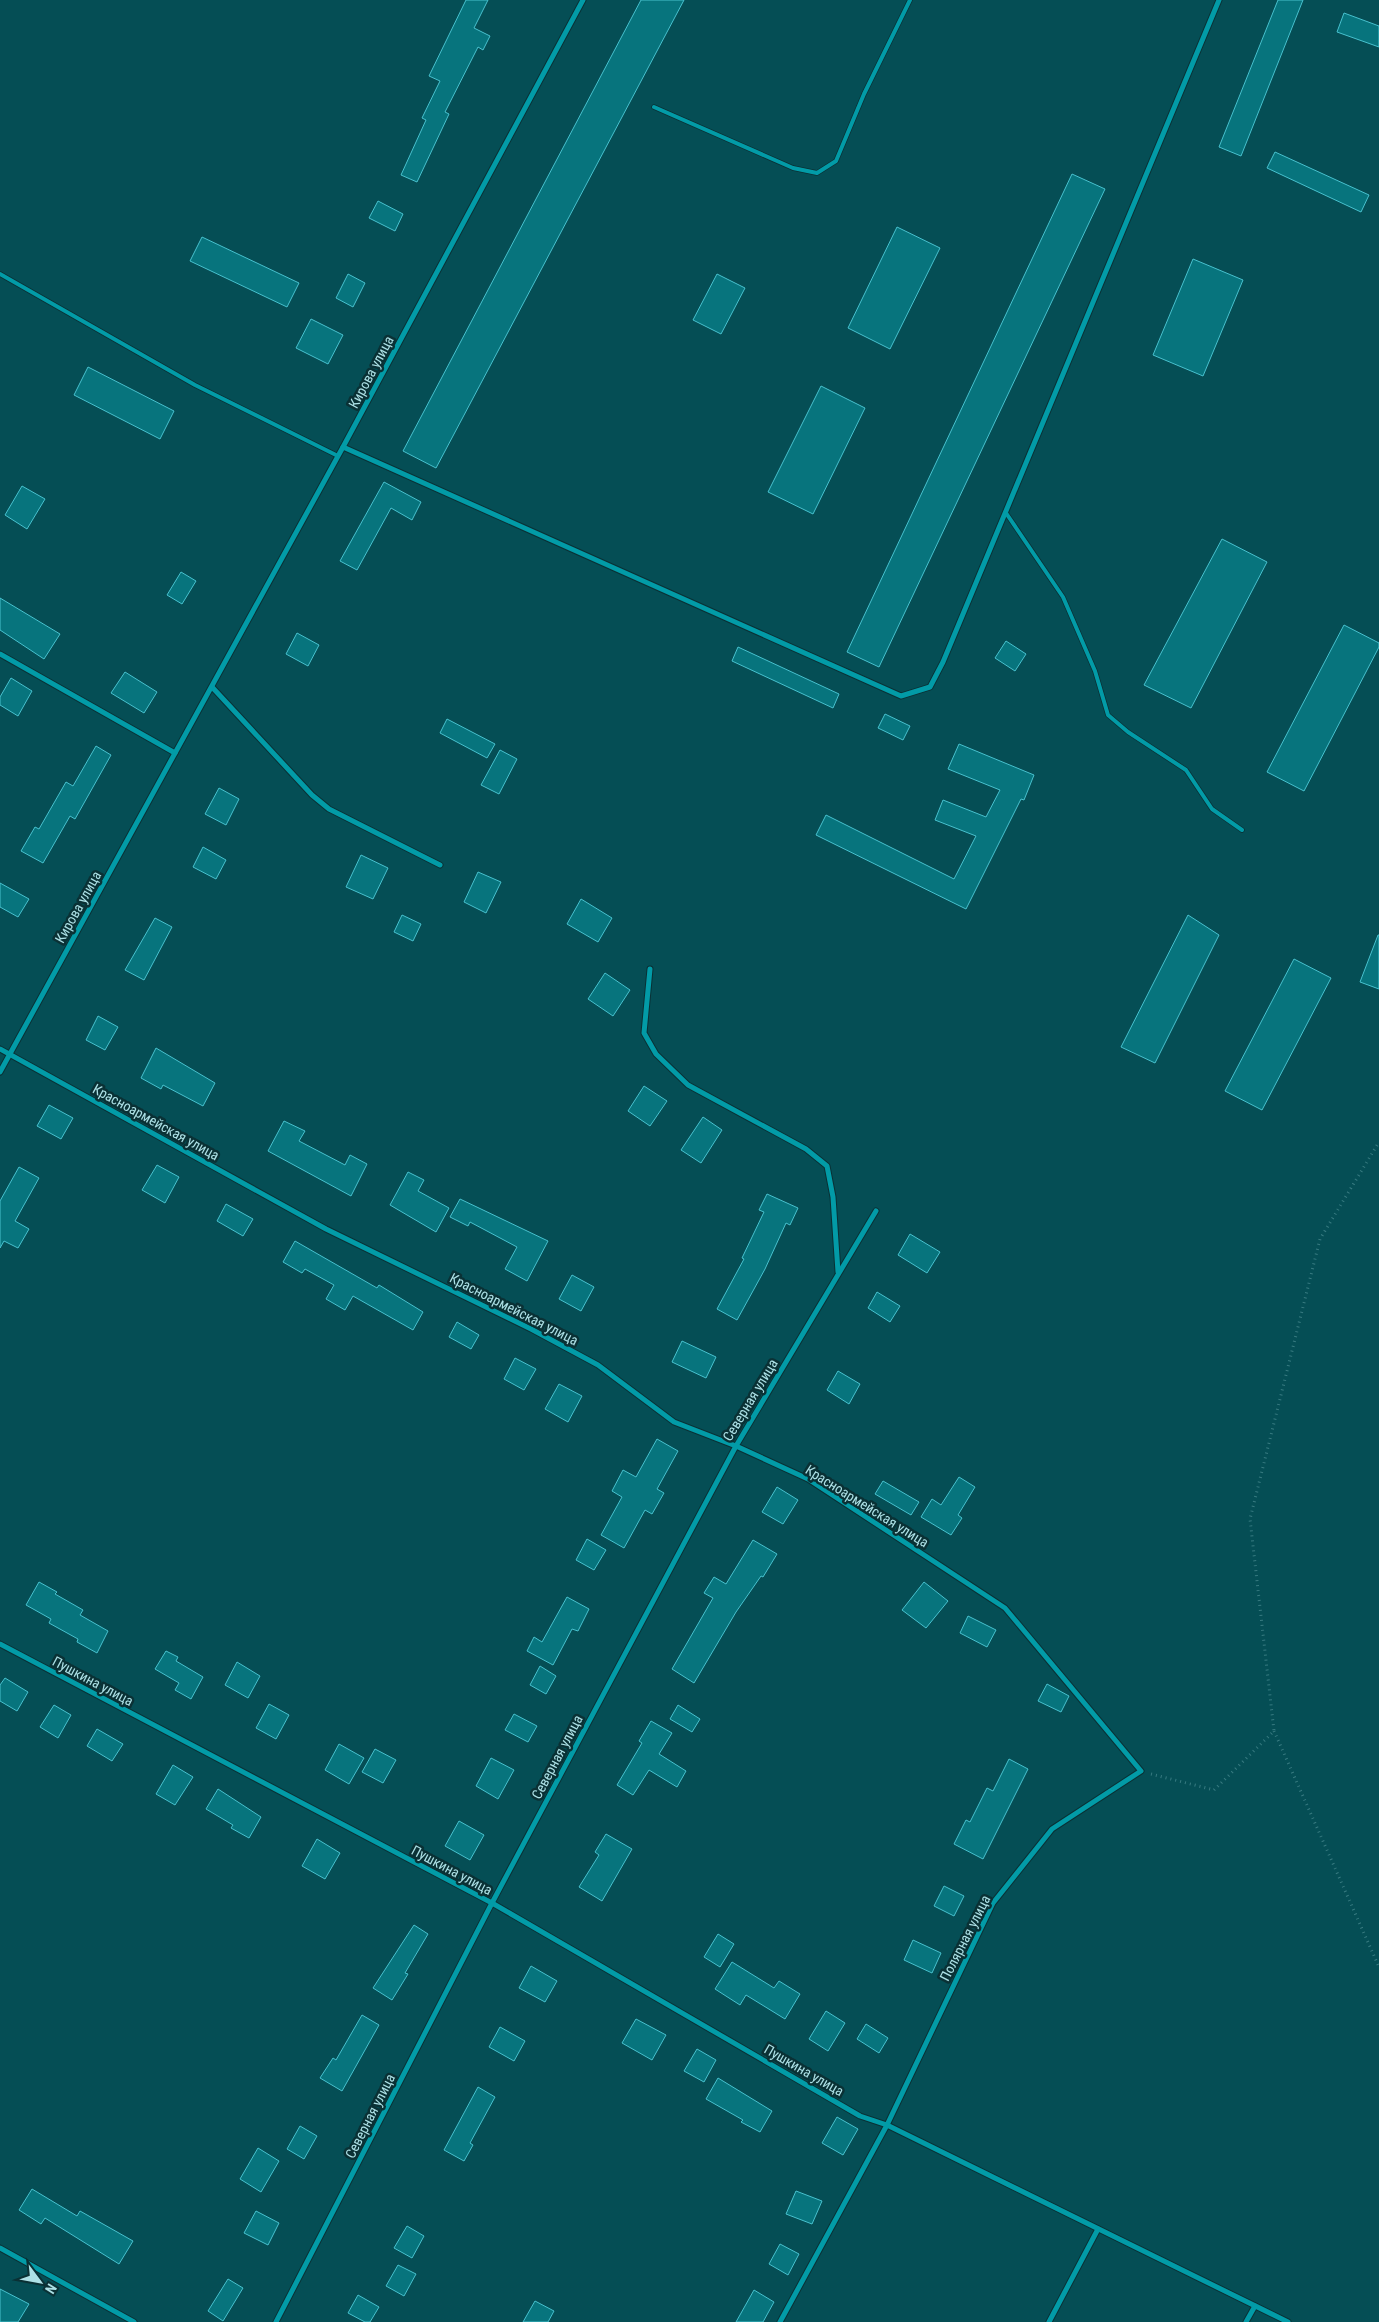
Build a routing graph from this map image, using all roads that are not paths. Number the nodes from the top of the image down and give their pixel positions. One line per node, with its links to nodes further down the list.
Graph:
1 (583, 0): 6 (street, Кирова улица)
2 (910, 0): 4 (lane)
3 (1218, 0): 8 (street)
4 (654, 107)
5 (0, 274): 7 (lane)
6 (343, 447): 7 (street, Кирова улица); 8 (street)
7 (338, 456): 10 (street, Кирова улица)
8 (1006, 512): 12 (lane)
9 (0, 654): 11 (street)
10 (212, 686): 11 (street, Кирова улица); 13 (street)
11 (175, 753): 16 (street, Кирова улица)
12 (1242, 830)
13 (440, 865)
14 (650, 969): 19 (street)
15 (0, 1049): 16 (street, Красноармейская улица)
16 (10, 1054): 17 (street, Кирова улица); 20 (street, Красноармейская улица)
17 (0, 1072)
18 (876, 1211): 19 (street, Северная улица)
19 (838, 1274): 20 (street, Северная улица)
20 (736, 1446): 22 (street, Красноармейская улица); 23 (street, Северная улица)
21 (0, 1644): 23 (street, Пушкина улица)
22 (1141, 1771): 24 (street, Полярная улица)
23 (492, 1904): 24 (street, Пушкина улица); 29 (street, Северная улица)
24 (887, 2125): 25 (street, Пушкина улица); 30 (street, Полярная улица)
25 (1098, 2229): 27 (street, Пушкина улица); 31 (street)
26 (0, 2248): 28 (street)
27 (1255, 2306): 32 (street); 33 (street, Пушкина улица)
28 (134, 2322)
29 (276, 2322)
30 (780, 2322)
31 (1049, 2322)
32 (1246, 2322)
33 (1288, 2322)

